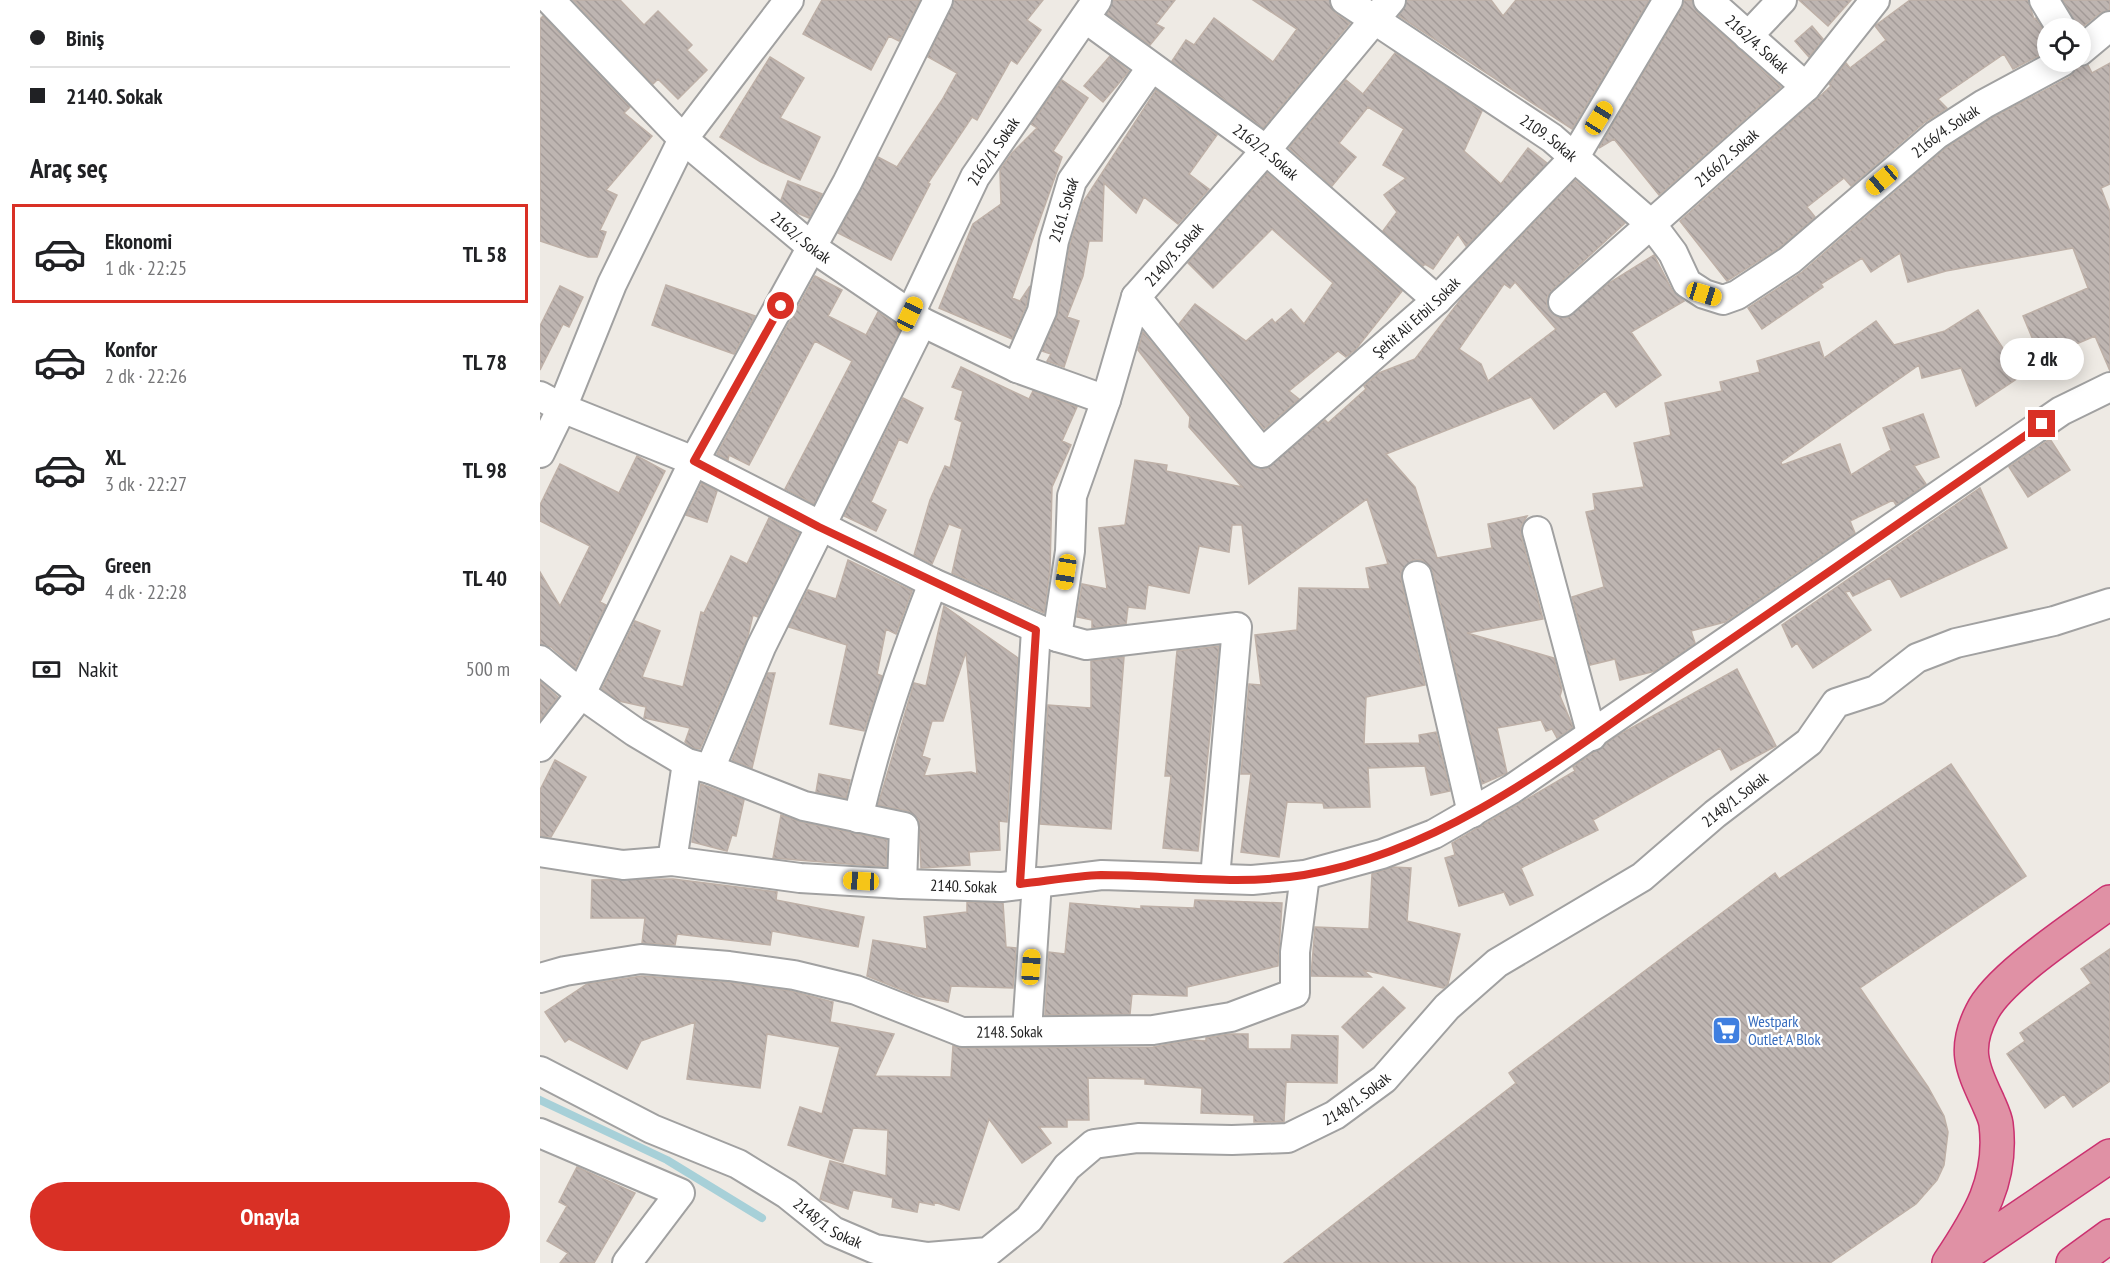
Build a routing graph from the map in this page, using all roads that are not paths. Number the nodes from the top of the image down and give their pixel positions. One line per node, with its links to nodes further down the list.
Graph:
1 (545, 0): 11 (street)
2 (550, 0): 21 (street, 2162/. Sokak)
3 (789, 0): 21 (street)
4 (938, 0): 25 (street)
5 (1345, 0): 13 (street, 2109. Sokak)
6 (1668, 0): 23 (street, Şehit Ali Erbil Sokak)
7 (1708, 0): 16 (street, 2162/4. Sokak)
8 (1782, 0): 16 (street)
9 (1875, 0): 20 (street, 2166/2. Sokak)
10 (2044, 0): 14 (street)
11 (540, 5)
12 (1091, 9): 18 (street, 2162/2. Sokak); 30 (street, 2162/1. Sokak)
13 (1383, 10): 22 (street, 2140/3. Sokak); 23 (street, 2109. Sokak)
14 (2055, 18)
15 (2110, 26): 17 (street)
16 (1748, 36): 20 (street, 2162/4. Sokak)
17 (2091, 42)
18 (1151, 68): 22 (street, 2162/2. Sokak); 31 (street, 2161. Sokak)
19 (2043, 72): 28 (street, 2166/4. Sokak)
20 (1806, 87): 24 (street, 2166/2. Sokak)
21 (683, 139): 25 (street, 2162/. Sokak); 34 (street)
22 (1266, 150): 26 (street, 2140/3. Sokak); 27 (street, 2162/2. Sokak)
23 (1574, 158): 24 (street, 2109. Sokak); 27 (street, Şehit Ali Erbil Sokak)
24 (1652, 225): 28 (street, 2109. Sokak); 29 (street, 2166/2. Sokak)
25 (813, 248): 30 (street, 2162/. Sokak); 36 (street)
26 (1136, 297): 27 (street, Şehit Ali Erbil Sokak); 33 (street, 2140/3. Sokak)
27 (1437, 300)
28 (1724, 300)
29 (1563, 302)
30 (916, 318): 31 (street, 2162/. Sokak); 37 (street, 2162/1. Sokak)
31 (1017, 368): 33 (street, 2162/. Sokak)
32 (2110, 387): 45 (street, 2140. Sokak)
33 (1106, 400): 42 (street, 2140/3. Sokak)
34 (551, 402): 35 (street); 36 (street)
35 (540, 453)
36 (694, 461): 37 (street); 44 (street)
37 (819, 527): 40 (street); 47 (street, 2162/1. Sokak)
38 (1537, 531): 45 (street)
39 (1417, 576): 48 (street)
40 (933, 583): 42 (street); 49 (street)
41 (2110, 603): 59 (street, 2148/1. Sokak)
42 (1047, 633): 53 (street); 54 (street, 2140/3. Sokak)
43 (540, 660): 44 (street)
44 (581, 694): 46 (street); 47 (street)
45 (1592, 735): 48 (street, 2140. Sokak)
46 (540, 747)
47 (699, 766): 49 (street); 51 (street, 2162/1. Sokak)
48 (1472, 813): 52 (street, 2140. Sokak)
49 (858, 818): 55 (street)
50 (540, 852): 51 (street, 2140. Sokak)
51 (672, 861): 55 (street, 2140. Sokak)
52 (1305, 875): 53 (street, 2140. Sokak); 58 (street, 2148. Sokak)
53 (1215, 878): 54 (street, 2140. Sokak)
54 (1029, 883): 55 (street, 2140. Sokak); 58 (street, 2140/3. Sokak)
55 (902, 884)
56 (2110, 902): 64 (highway)
57 (540, 978): 58 (street, 2148. Sokak)
58 (1027, 1031)
59 (540, 1071)
60 (540, 1133): 63 (street)
61 (2110, 1156): 64 (highway)
62 (2110, 1236): 65 (highway)
63 (627, 1263)
64 (1951, 1263)
65 (2073, 1263)

